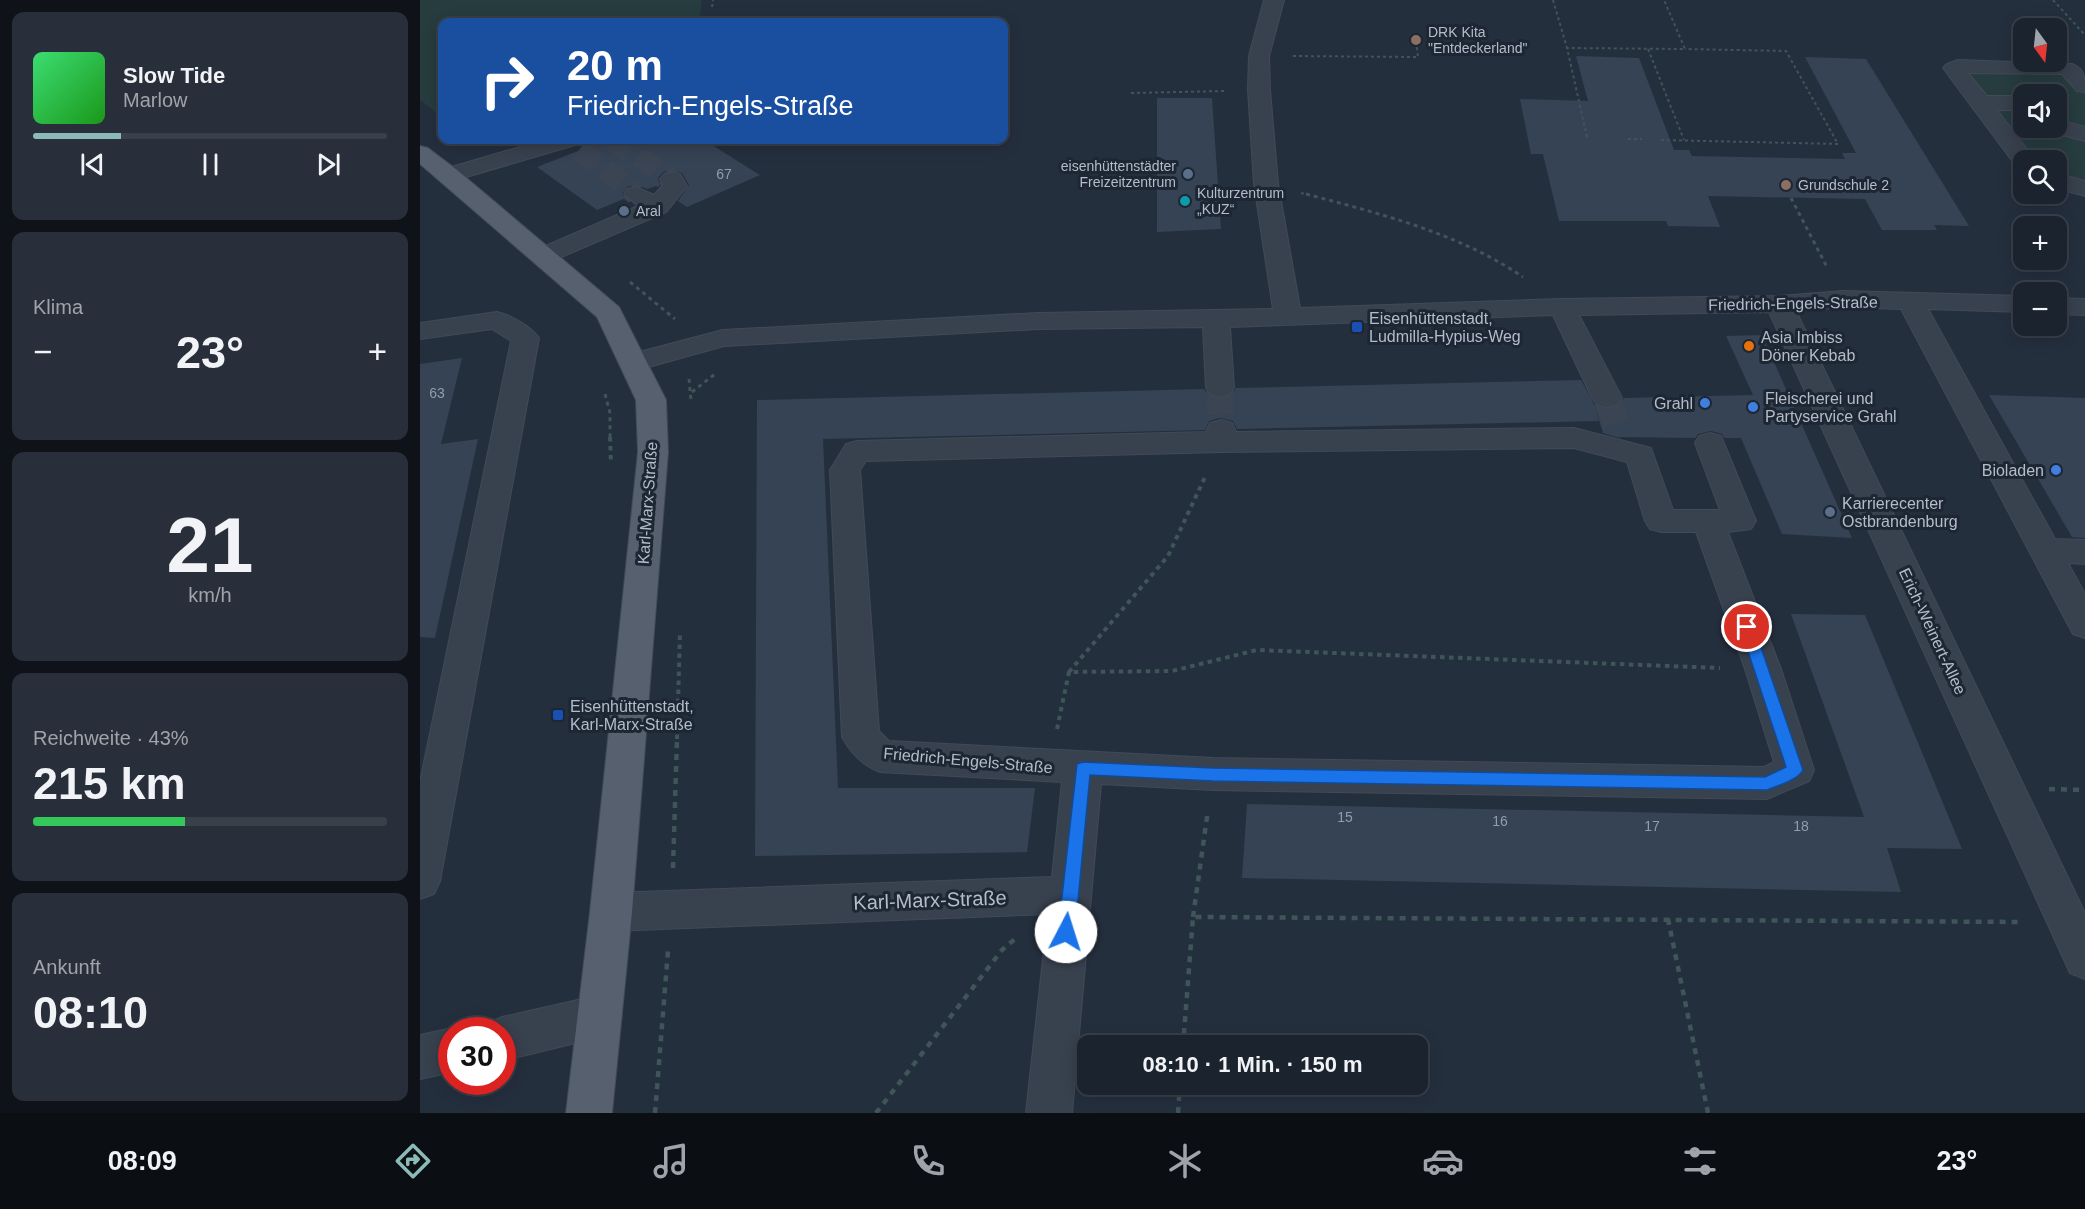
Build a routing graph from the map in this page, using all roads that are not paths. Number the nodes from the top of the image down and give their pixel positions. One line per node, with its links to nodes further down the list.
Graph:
1 (1274, 0): 23 (street)
2 (2002, 67): 3 (street); 4 (street); 5 (street)
3 (2016, 84)
4 (2082, 98)
5 (1980, 103): 6 (street); 10 (street)
6 (2013, 103)
7 (2067, 129): 8 (street)
8 (2085, 134)
9 (568, 144): 12 (street)
10 (2016, 150)
11 (420, 153): 12 (main road, Karl-Marx-Straße)
12 (449, 175): 16 (main road, Karl-Marx-Straße)
13 (672, 179): 16 (street)
14 (2067, 183): 15 (street)
15 (2085, 189)
16 (543, 256): 26 (main road, Karl-Marx-Straße)
17 (1910, 301): 18 (street, Friedrich-Engels-Straße); 19 (street, Friedrich-Engels-Straße); 31 (street)
18 (1779, 304): 20 (street, Friedrich-Engels-Straße); 38 (street, Erich-Weinert-Allee)
19 (2013, 304)
20 (1562, 307): 23 (street, Friedrich-Engels-Straße); 28 (street)
21 (2067, 307): 22 (street)
22 (2085, 308)
23 (1288, 316): 24 (street, Friedrich-Engels-Straße)
24 (1216, 319): 26 (street, Friedrich-Engels-Straße); 27 (street)
25 (420, 331): 35 (street)
26 (634, 362): 37 (main road, Karl-Marx-Straße)
27 (1220, 388)
28 (1607, 398)
29 (1710, 443): 30 (street, Friedrich-Engels-Straße)
30 (1708, 521): 34 (street, Friedrich-Engels-Straße); 34 (street, Friedrich-Engels-Straße)
31 (2045, 550): 32 (street); 33 (street)
32 (2085, 552)
33 (2085, 625)
34 (1066, 768): 36 (street)
35 (420, 881)
36 (1069, 896): 37 (street, Karl-Marx-Straße); 44 (street)
37 (610, 912): 39 (main road, Karl-Marx-Straße)
38 (2085, 959)
39 (600, 1016): 40 (street); 43 (main road, Karl-Marx-Straße)
40 (516, 1036)
41 (438, 1053): 42 (street)
42 (420, 1057)
43 (589, 1113)
44 (1049, 1113)

